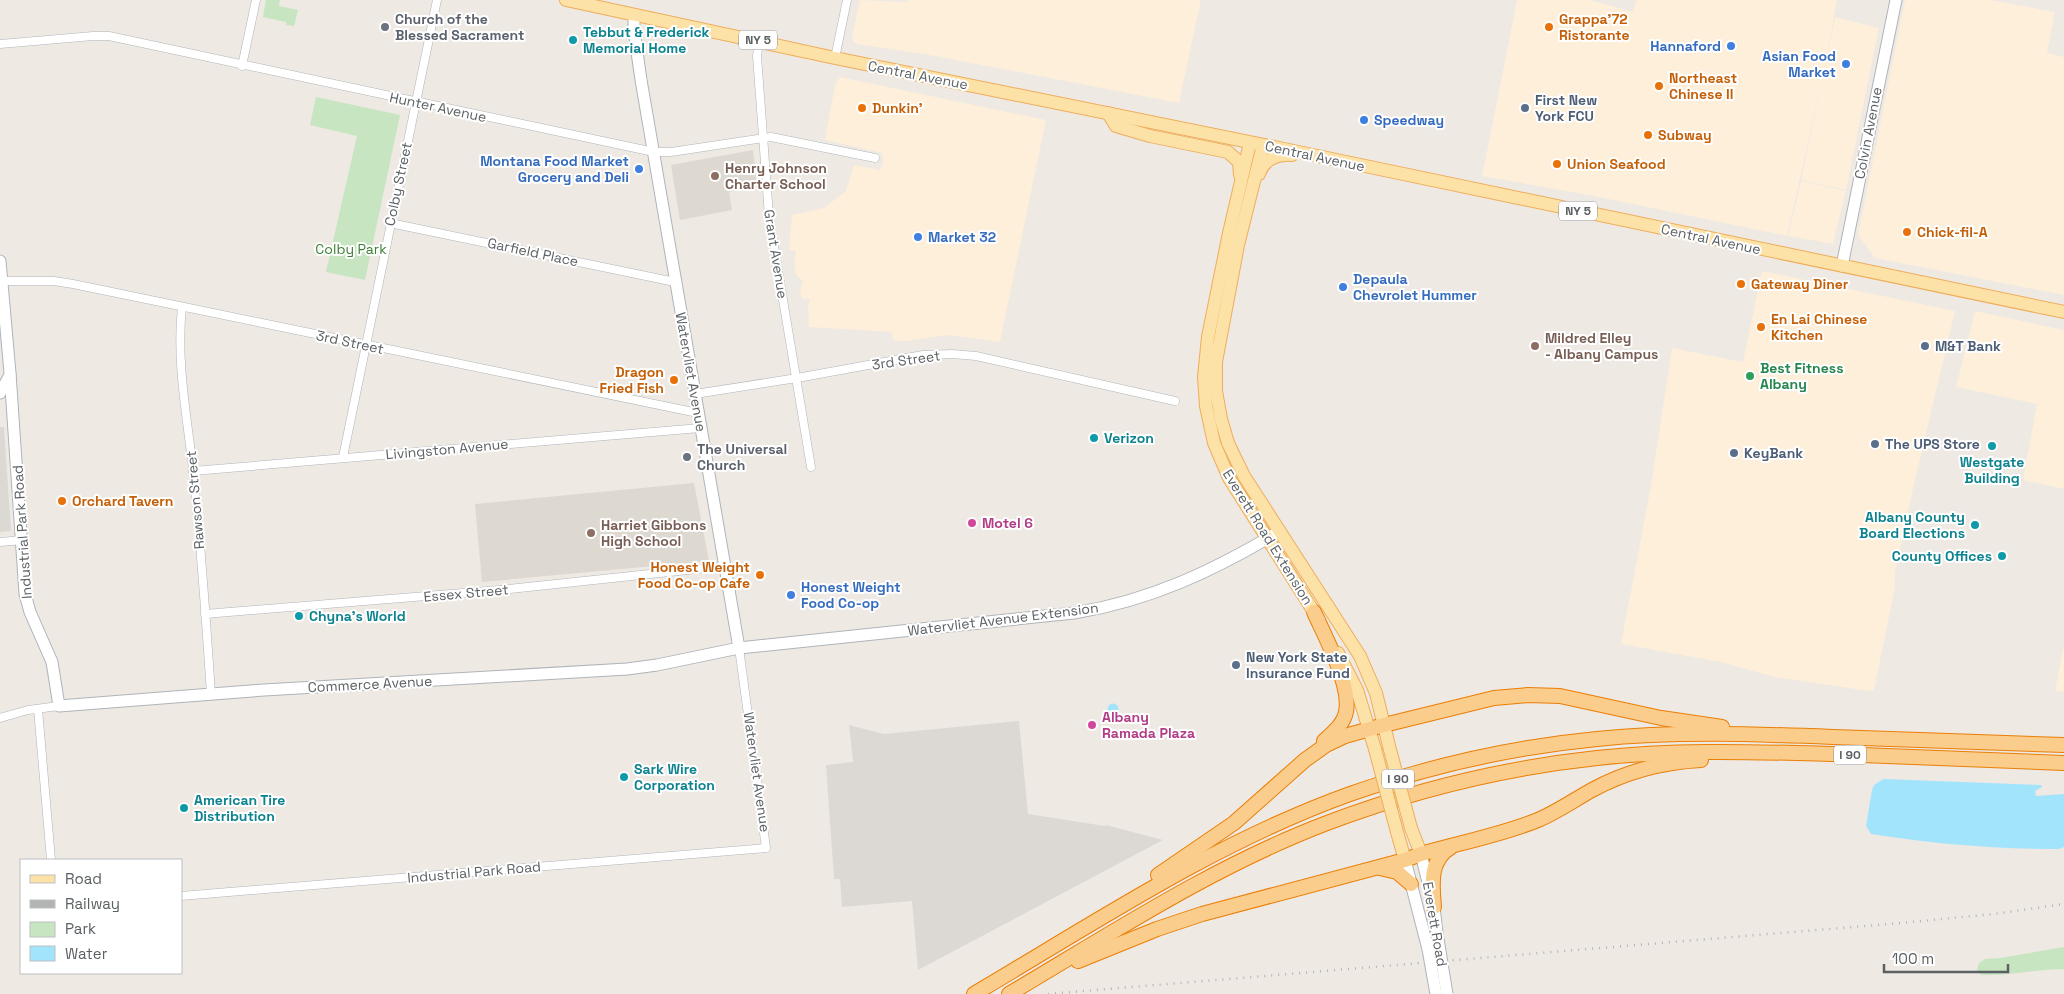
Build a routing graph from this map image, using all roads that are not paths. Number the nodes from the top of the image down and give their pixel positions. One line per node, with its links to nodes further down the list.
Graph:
1 (256, 0): 11 (street)
2 (437, 0): 12 (street, Colby Street)
3 (566, 0): 6 (main road, Central Avenue / NY 5)
4 (847, 0): 10 (street)
5 (1896, 0): 23 (street, Colvin Avenue)
6 (592, 3): 7 (main road, Central Avenue / NY 5)
7 (634, 15): 8 (main road, Central Avenue / NY 5); 17 (street, Watervliet Avenue)
8 (759, 40): 10 (main road, Central Avenue / NY 5); 14 (street, Grant Avenue)
9 (0, 44): 11 (street, Hunter Avenue)
10 (835, 58): 13 (main road, Central Avenue / NY 5)
11 (242, 66): 12 (street, Hunter Avenue)
12 (416, 102): 17 (street, Hunter Avenue); 21 (street, Colby Street)
13 (1108, 113): 15 (main road, Central Avenue / NY 5); 20 (main road)
14 (763, 137): 17 (street, Hunter Avenue); 19 (street, Hunter Avenue); 31 (street, Grant Avenue)
15 (1250, 143): 16 (main road, Central Avenue / NY 5); 20 (main road, Everett Road Extension)
16 (1263, 145): 18 (main road, Central Avenue / NY 5); 24 (main road, Everett Road Extension)
17 (654, 152): 26 (street, Watervliet Avenue)
18 (1322, 157): 23 (main road, Central Avenue / NY 5); 24 (main road)
19 (875, 158)
20 (1239, 190): 43 (main road, Everett Road Extension)
21 (390, 222): 26 (street, Garfield Place); 29 (street, Colby Street)
22 (0, 261): 25 (street, Industrial Park Road)
23 (1842, 266): 28 (main road, Central Avenue / NY 5)
24 (1233, 267): 42 (main road, Everett Road Extension)
25 (1, 281): 27 (street, 3rd Street); 30 (street, Industrial Park Road)
26 (676, 282): 33 (street, Watervliet Avenue)
27 (182, 307): 29 (street, 3rd Street); 41 (street, Rawson Street)
28 (2064, 312)
29 (364, 345): 37 (street, 3rd Street); 39 (street, Colby Street)
30 (10, 373): 32 (street); 36 (street, Industrial Park Road)
31 (797, 378): 33 (street, 3rd Street); 34 (street, 3rd Street); 40 (street, Grant Avenue)
32 (0, 393)
33 (694, 394): 37 (street, Watervliet Avenue)
34 (1175, 401)
35 (0, 412): 36 (street)
36 (13, 412): 44 (street, Industrial Park Road)
37 (698, 414): 38 (street, Watervliet Avenue)
38 (700, 428): 39 (street, Livingston Avenue); 46 (street, Watervliet Avenue)
39 (343, 457): 41 (street, Livingston Avenue)
40 (811, 467)
41 (193, 471): 48 (street, Rawson Street)
42 (1280, 531): 43 (street, Watervliet Avenue Extension); 54 (main road, Everett Road Extension)
43 (1268, 538): 47 (main road, Everett Road Extension); 49 (street, Watervliet Avenue Extension)
44 (23, 540): 45 (street); 51 (street, Industrial Park Road)
45 (0, 542)
46 (725, 566): 48 (street, Essex Street); 49 (street, Watervliet Avenue)
47 (1314, 612): 55 (main road, Everett Road Extension); 60 (highway)
48 (206, 614): 50 (street, Rawson Street)
49 (739, 648): 50 (street, Commerce Avenue); 62 (street, Watervliet Avenue)
50 (211, 694): 51 (street, Commerce Avenue)
51 (59, 706): 52 (street, Commerce Avenue)
52 (38, 709): 53 (street, Commerce Avenue); 64 (street)
53 (0, 718)
54 (1384, 726): 55 (highway); 56 (highway); 63 (main road, Everett Road Extension, bridge)
55 (1370, 729): 60 (highway); 65 (main road, Everett Road Extension, bridge)
56 (1784, 736): 57 (highway, I 90); 70 (highway, I 90)
57 (2064, 745)
58 (1845, 755): 59 (highway, I 90); 61 (highway); 71 (highway, I 90)
59 (2064, 763)
60 (1295, 769): 70 (highway)
61 (1464, 841): 63 (highway); 69 (highway)
62 (766, 848): 68 (street, Industrial Park Road)
63 (1421, 854): 65 (highway); 69 (street, Everett Road)
64 (50, 859)
65 (1405, 860): 66 (highway); 67 (street, Everett Road)
66 (1377, 868): 67 (highway); 71 (highway)
67 (1411, 884): 74 (street, Everett Road, bridge)
68 (182, 896)
69 (1434, 907): 75 (street, Everett Road, bridge)
70 (1048, 950): 72 (highway, I 90)
71 (1033, 980): 73 (highway, I 90)
72 (974, 994)
73 (1009, 994)
74 (1436, 994)
75 (1448, 994)

